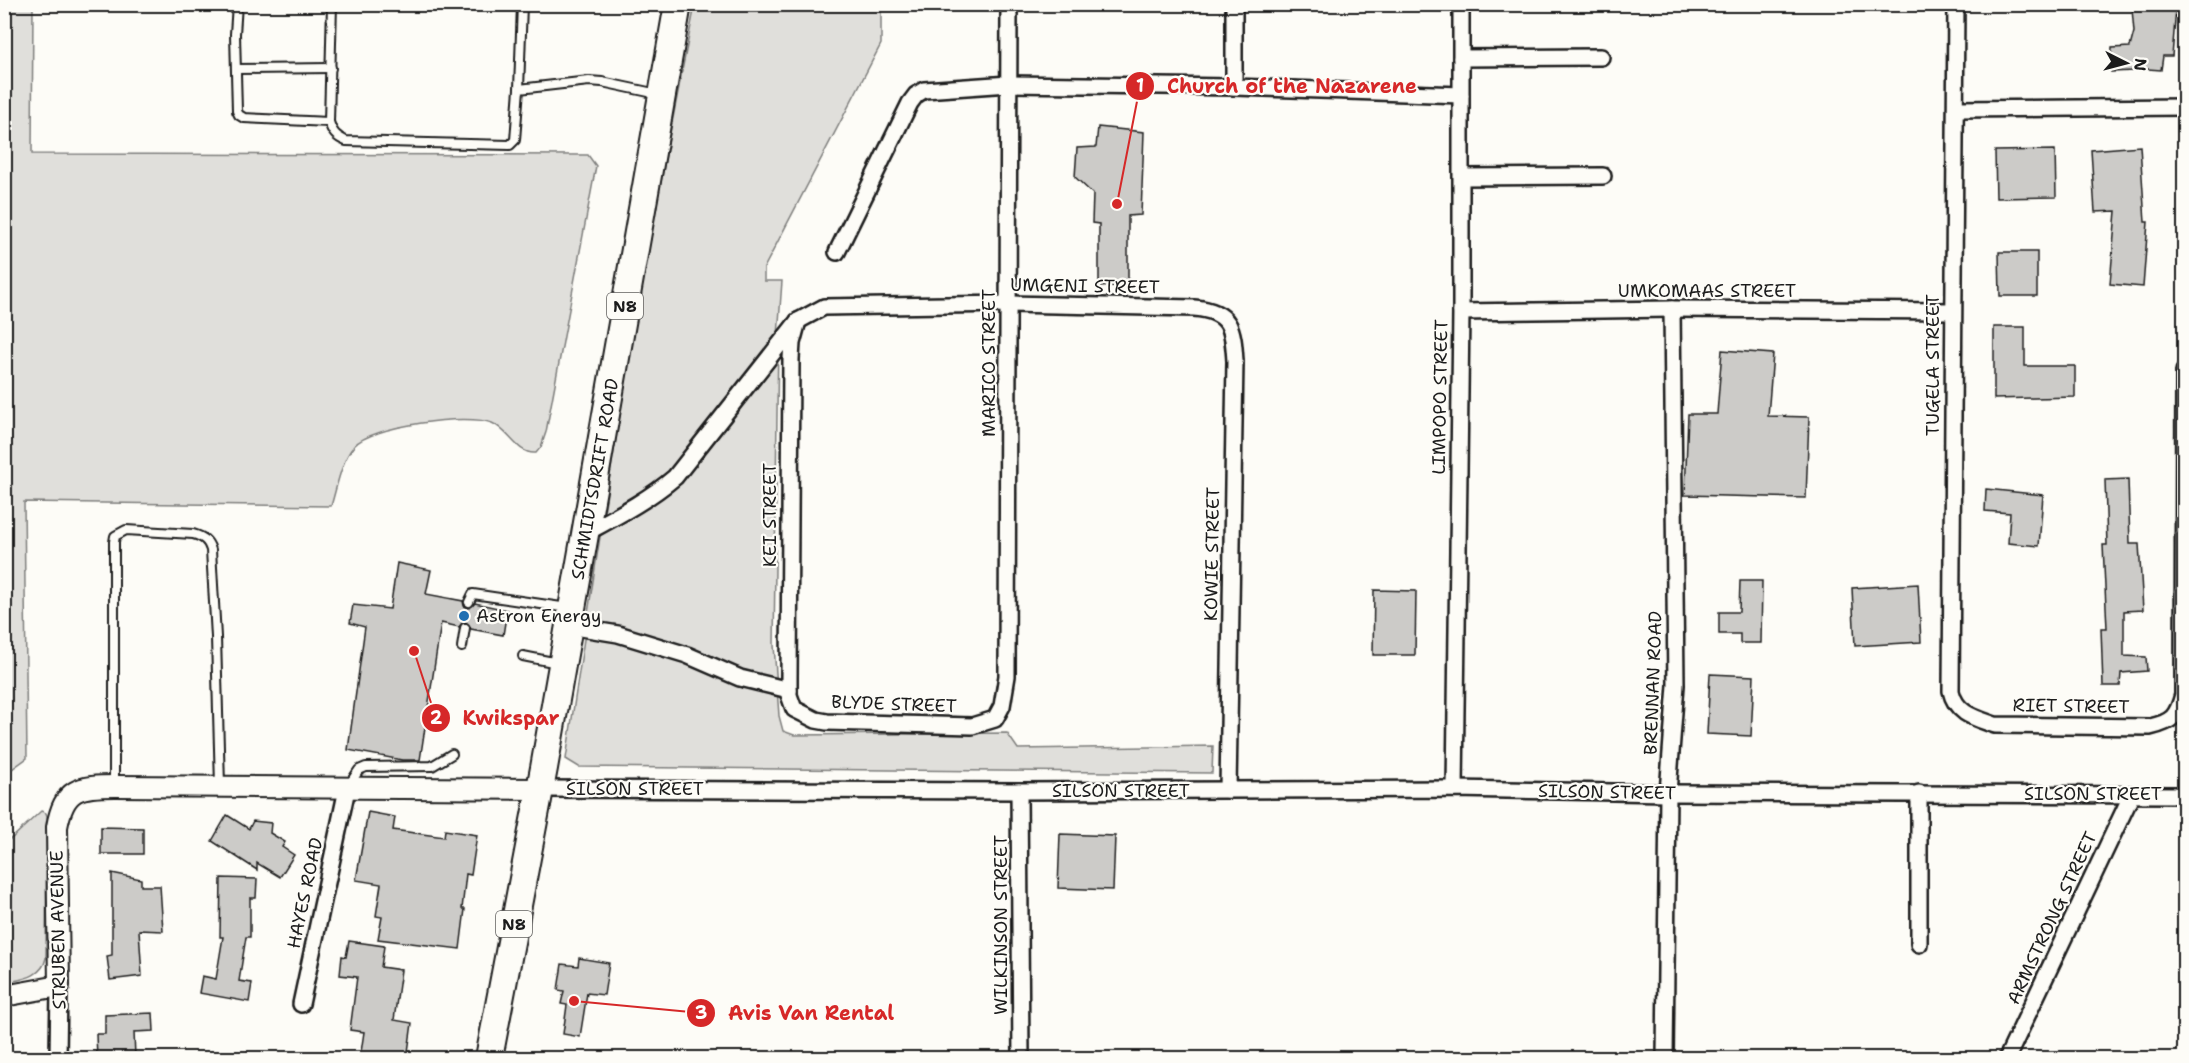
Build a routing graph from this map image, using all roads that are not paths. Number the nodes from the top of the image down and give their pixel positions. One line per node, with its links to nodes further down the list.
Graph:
1 (237, 4): 12 (lane)
2 (332, 4): 11 (lane)
3 (522, 4): 15 (lane)
4 (678, 4): 16 (highway, SCHMIDTSDRIFT ROAD / N8)
5 (1009, 4): 13 (street, MARICO STREET)
6 (1234, 4): 14 (street)
7 (1461, 4): 10 (street, LIMPOPO STREET)
8 (1956, 4): 19 (street, TUGELA STREET)
9 (1601, 57): 10 (street)
10 (1461, 58): 17 (street, LIMPOPO STREET)
11 (331, 68): 12 (lane); 20 (lane)
12 (236, 69): 20 (lane)
13 (1009, 84): 14 (street); 23 (street); 24 (street, MARICO STREET)
14 (1234, 87): 17 (street)
15 (519, 89): 16 (lane); 20 (lane)
16 (662, 95): 32 (highway, SCHMIDTSDRIFT ROAD / N8)
17 (1461, 95): 22 (street, LIMPOPO STREET)
18 (2184, 107): 19 (street)
19 (1957, 109): 27 (street, TUGELA STREET)
20 (329, 122)
21 (1603, 176): 22 (street)
22 (1462, 177): 26 (street, LIMPOPO STREET)
23 (837, 252)
24 (1008, 304): 28 (street, UMGENI STREET); 29 (street, UMGENI STREET); 42 (street, MARICO STREET)
25 (1672, 309): 26 (street, UMKOMAAS STREET); 27 (street, UMKOMAAS STREET); 51 (street, BRENNAN ROAD)
26 (1461, 312): 48 (street, LIMPOPO STREET)
27 (1953, 312): 41 (street, TUGELA STREET)
28 (798, 321): 32 (street); 39 (street, KEI STREET)
29 (1226, 321): 49 (street, KOWIE STREET)
30 (2184, 370): 31 (street)
31 (2184, 493): 41 (street, RIET STREET)
32 (586, 533): 34 (highway, SCHMIDTSDRIFT ROAD / N8)
33 (469, 602): 34 (lane)
34 (571, 617): 38 (highway, SCHMIDTSDRIFT ROAD / N8); 39 (street)
35 (465, 628): 36 (lane)
36 (462, 647)
37 (523, 656): 38 (lane)
38 (562, 664): 47 (highway, SCHMIDTSDRIFT ROAD / N8)
39 (789, 690): 40 (street, KEI STREET)
40 (794, 709): 42 (street, BLYDE STREET)
41 (1970, 717)
42 (995, 719)
43 (452, 753): 46 (lane)
44 (114, 786): 45 (street, SILSON STREET); 45 (lane); 55 (street, SILSON STREET)
45 (220, 788): 46 (street, SILSON STREET)
46 (347, 789): 47 (street, SILSON STREET); 59 (street, HAYES ROAD)
47 (541, 789): 50 (street, SILSON STREET); 61 (highway, SCHMIDTSDRIFT ROAD / N8)
48 (1455, 789): 49 (street, SILSON STREET); 51 (street, SILSON STREET)
49 (1228, 790): 50 (street, SILSON STREET)
50 (1019, 791): 62 (street, WILKINSON STREET)
51 (1668, 793): 52 (street, SILSON STREET); 63 (street, BRENNAN ROAD)
52 (1919, 793): 53 (street, SILSON STREET); 56 (street)
53 (2132, 794): 54 (street, SILSON STREET); 64 (street, ARMSTRONG STREET)
54 (2184, 795)
55 (64, 802): 57 (street, STRUBEN AVENUE)
56 (1919, 944)
57 (59, 986): 58 (street); 60 (street, STRUBEN AVENUE)
58 (4, 996)
59 (301, 1005)
60 (58, 1059)
61 (489, 1059)
62 (1022, 1059)
63 (1665, 1059)
64 (2007, 1059)

